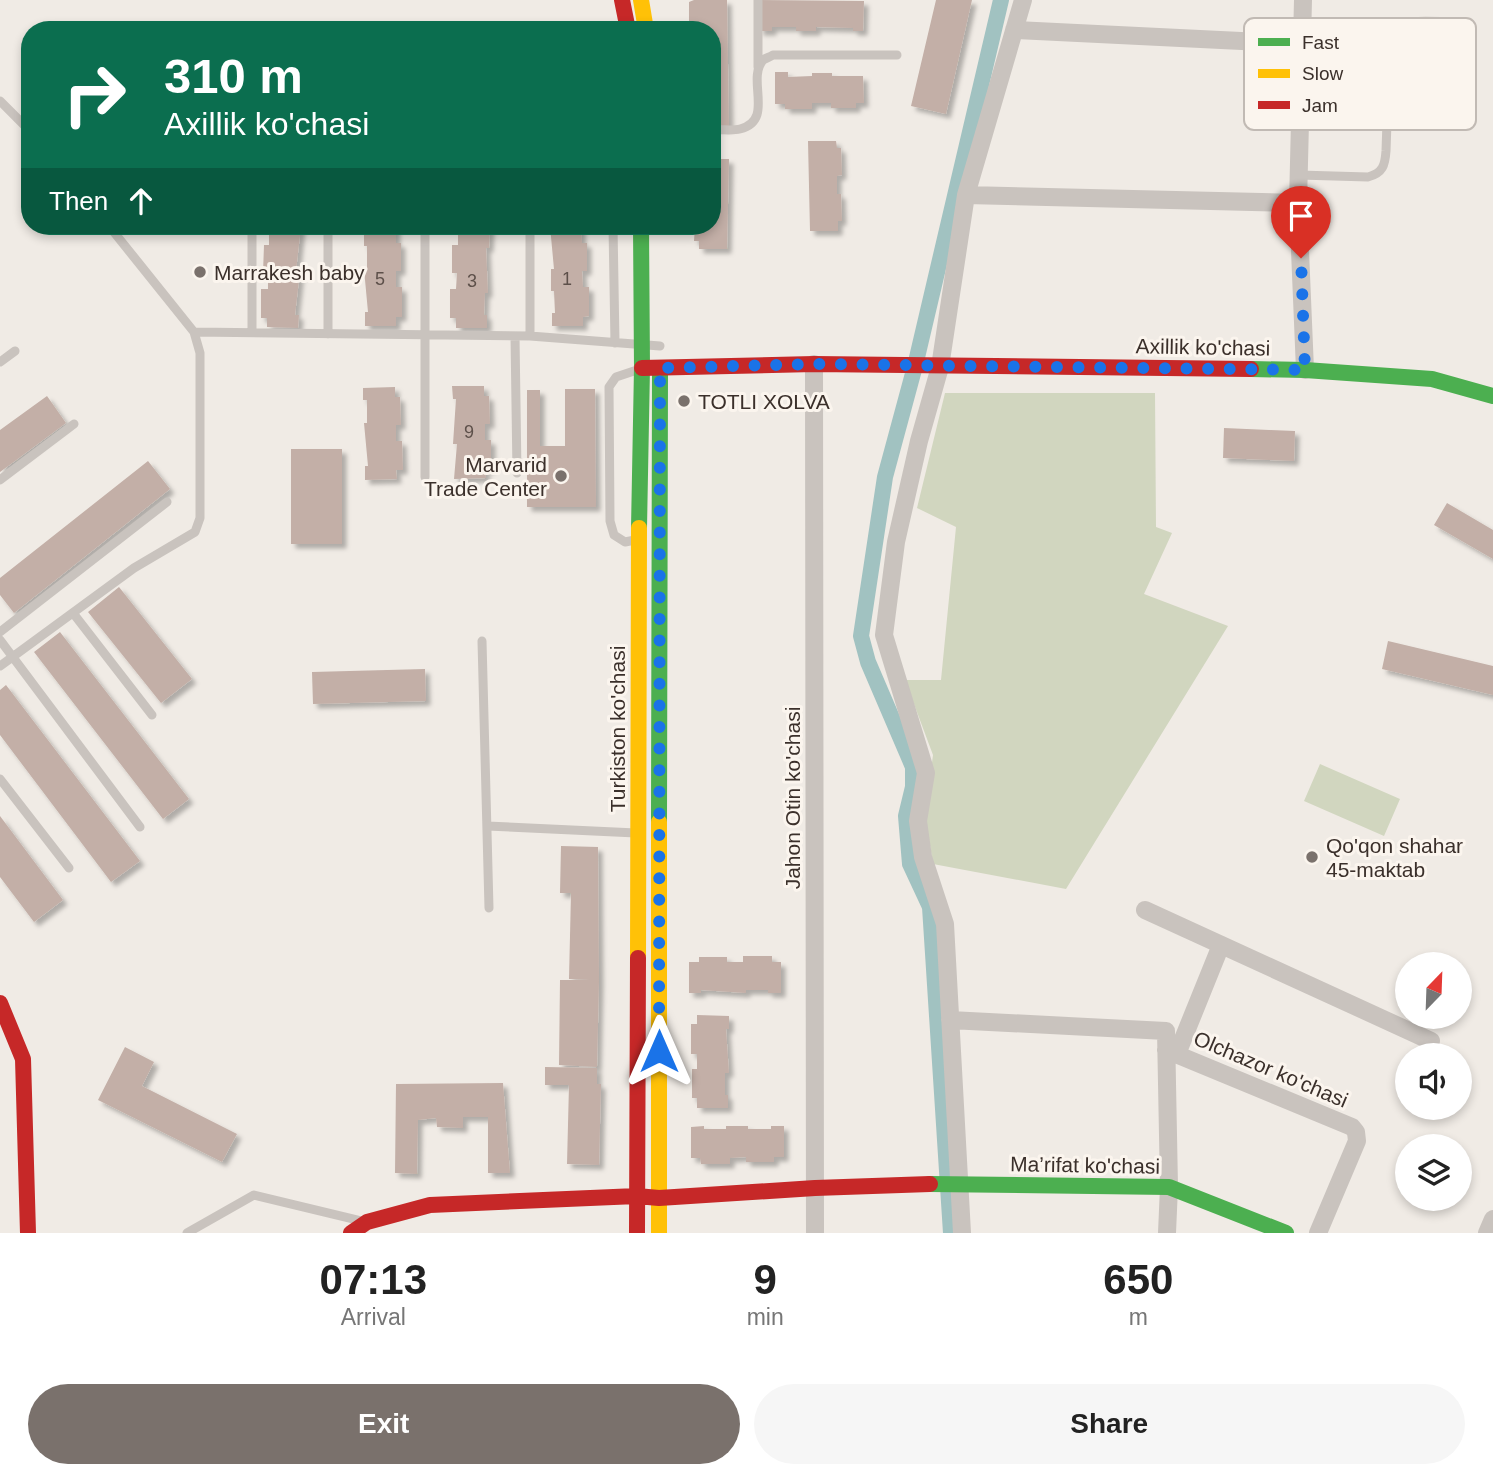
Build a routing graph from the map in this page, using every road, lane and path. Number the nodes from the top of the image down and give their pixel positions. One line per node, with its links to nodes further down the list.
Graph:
1 (622, 0): 7 (street)
2 (641, 0): 8 (street)
3 (758, 0): 12 (lane)
4 (1023, 0): 9 (street)
5 (1303, 0): 6 (street)
6 (1303, 18)
7 (626, 21)
8 (644, 21)
9 (1014, 30): 10 (street); 19 (street)
10 (1244, 41)
11 (897, 55): 12 (lane)
12 (758, 73): 15 (lane)
13 (0, 101): 14 (lane)
14 (21, 122)
15 (721, 130)
16 (1300, 130): 18 (street)
17 (1387, 130): 18 (lane)
18 (1299, 175): 20 (street)
19 (966, 195): 20 (street); 40 (street)
20 (1298, 203): 43 (street)
21 (116, 235): 28 (lane)
22 (252, 235): 29 (lane)
23 (328, 235): 30 (lane)
24 (425, 235): 31 (lane)
25 (530, 235): 33 (lane)
26 (613, 235): 35 (lane)
27 (641, 235): 36 (street, Turkiston ko'chasi)
28 (194, 332): 29 (lane); 51 (lane)
29 (251, 332): 30 (lane)
30 (328, 334): 31 (lane)
31 (425, 335): 32 (lane); 47 (lane)
32 (515, 336): 33 (lane); 46 (lane)
33 (530, 336): 35 (lane)
34 (659, 340): 36 (lane); 41 (street, Turkiston ko'chasi)
35 (615, 343): 36 (lane)
36 (642, 346): 42 (street, Turkiston ko'chasi)
37 (15, 351): 38 (lane)
38 (0, 362)
39 (814, 364): 40 (street, Axillik ko'chasi); 41 (street); 72 (street, Jahon Otin ko'chasi)
40 (936, 366): 43 (street, Axillik ko'chasi); 67 (street)
41 (660, 368): 42 (street); 74 (street, Turkiston ko'chasi)
42 (642, 369): 50 (street, Turkiston ko'chasi); 50 (lane)
43 (1305, 370): 44 (street, Axillik ko'chasi)
44 (1493, 396)
45 (74, 425): 48 (lane)
46 (517, 473)
47 (425, 477)
48 (0, 480)
49 (167, 502): 52 (lane)
50 (639, 539): 61 (street, Turkiston ko'chasi)
51 (73, 613): 55 (lane); 57 (lane)
52 (0, 632)
53 (0, 640): 55 (lane)
54 (482, 641): 59 (lane)
55 (12, 657): 56 (lane); 60 (lane)
56 (0, 666)
57 (152, 715)
58 (0, 779): 62 (lane)
59 (487, 826): 61 (lane); 63 (lane)
60 (140, 827)
61 (638, 833): 73 (street, Turkiston ko'chasi)
62 (69, 868)
63 (489, 908)
64 (1145, 911): 65 (street)
65 (1221, 945): 68 (street); 69 (street)
66 (0, 1003): 77 (street)
67 (950, 1020): 69 (street, Olchazor ko'chasi); 70 (street)
68 (1432, 1041)
69 (1172, 1052): 71 (street); 86 (street, Olchazor ko'chasi)
70 (959, 1183): 71 (street, Ma’rifat ko'chasi); 72 (street, Ma’rifat ko'chasi); 83 (street)
71 (1168, 1187): 84 (street); 85 (street, Ma’rifat ko'chasi)
72 (815, 1188): 74 (street); 82 (street, Jahon Otin ko'chasi)
73 (637, 1196): 74 (street); 76 (street); 80 (street, Turkiston ko'chasi)
74 (659, 1198): 81 (street, Turkiston ko'chasi)
75 (1493, 1219): 87 (street)
76 (367, 1222): 78 (lane); 79 (street)
77 (28, 1233)
78 (187, 1233)
79 (351, 1233)
80 (637, 1233)
81 (659, 1233)
82 (815, 1233)
83 (962, 1233)
84 (1167, 1233)
85 (1286, 1233)
86 (1318, 1233)
87 (1487, 1233)

